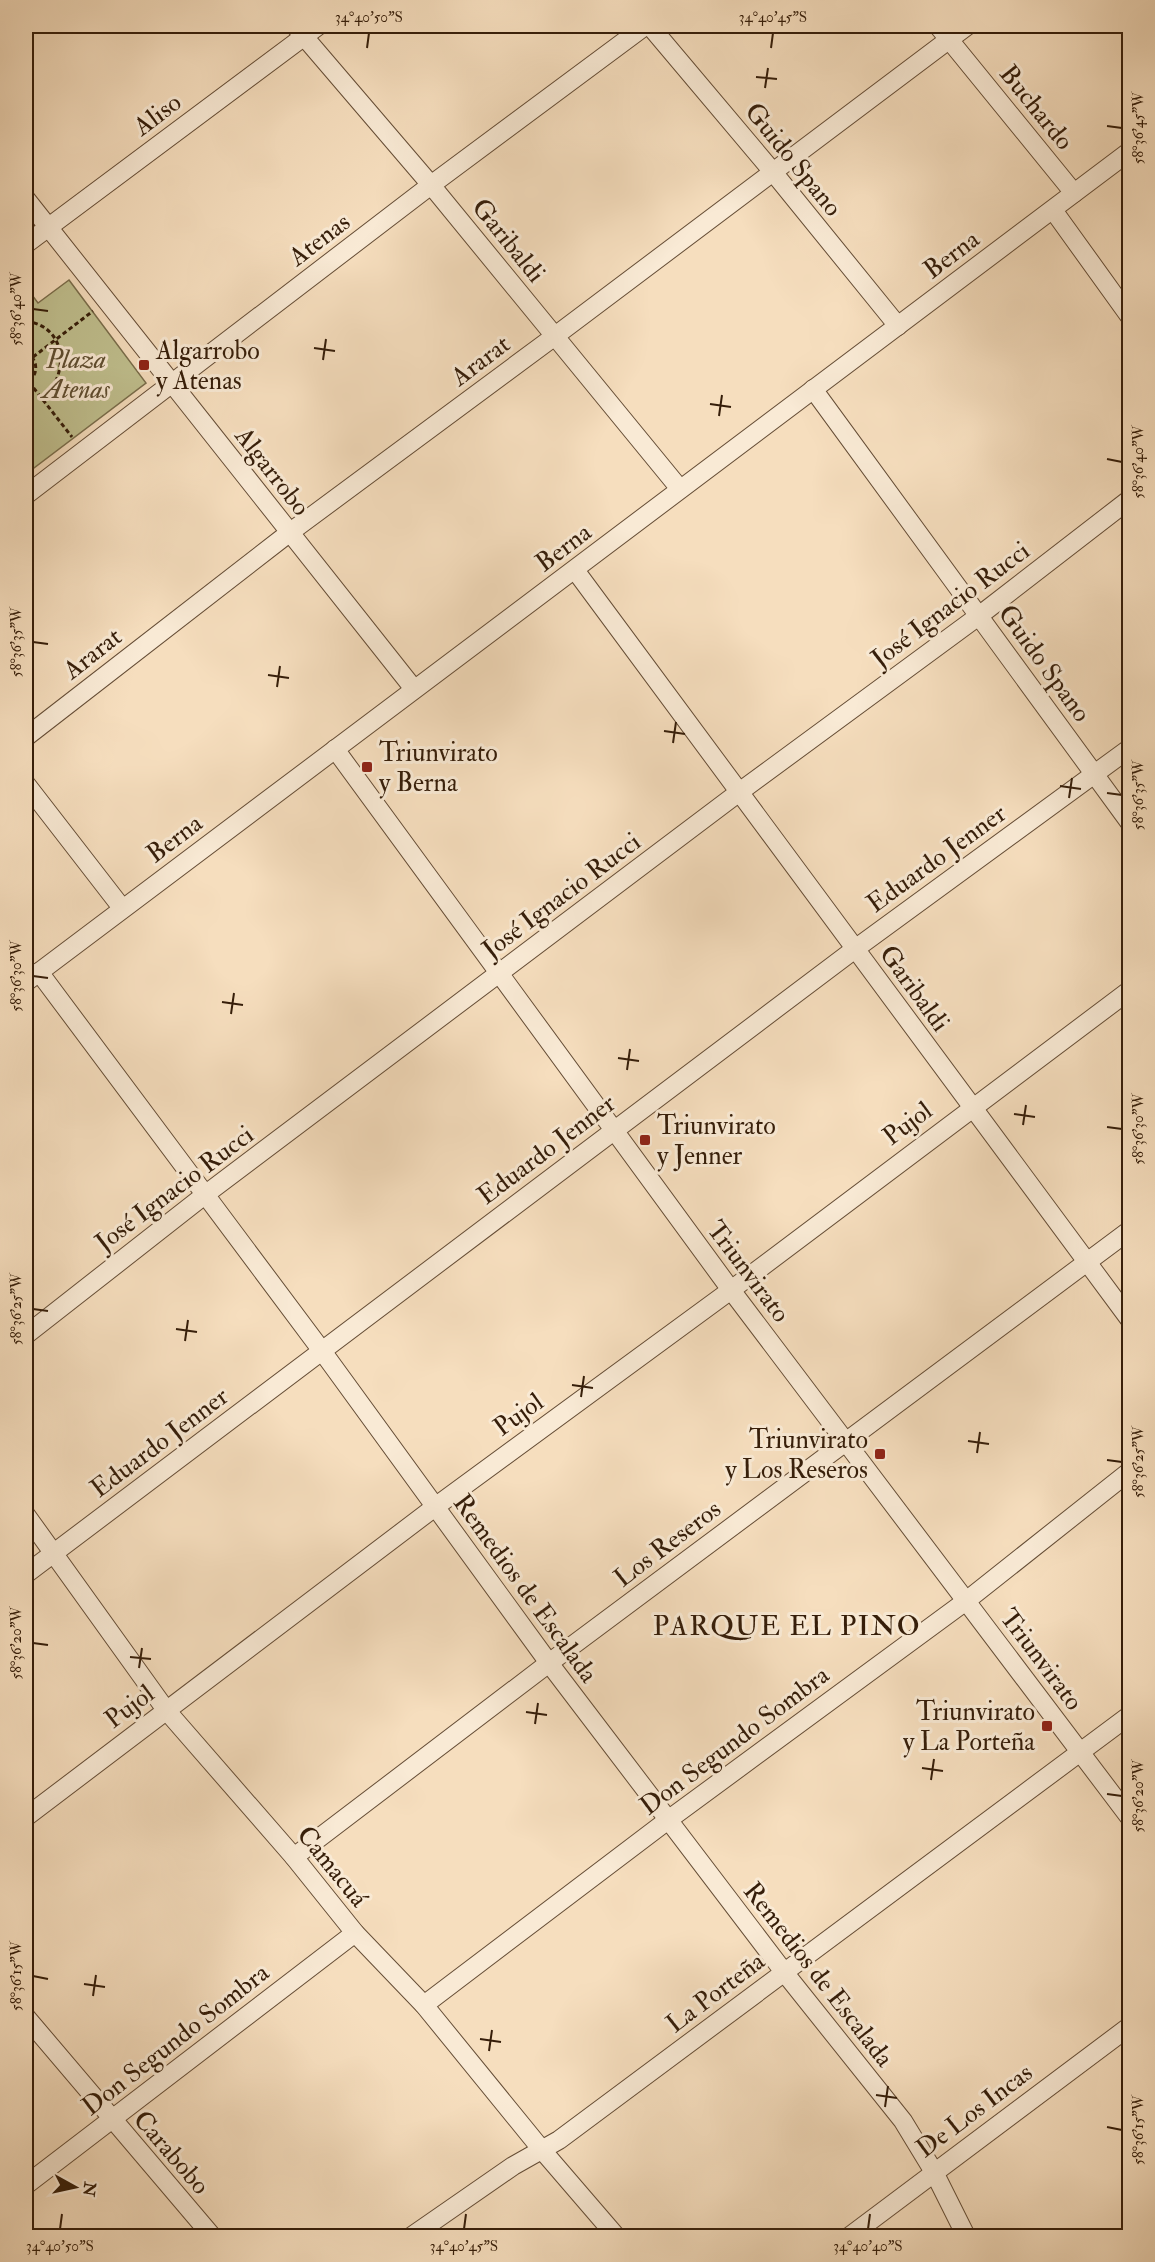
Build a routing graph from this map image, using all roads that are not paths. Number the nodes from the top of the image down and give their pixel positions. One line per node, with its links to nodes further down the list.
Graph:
1 (318, 26): 5 (street, Aliso)
2 (645, 26): 9 (street, Atenas)
3 (650, 26): 8 (street, Guido Spano)
4 (967, 26): 6 (street, Ararat)
5 (299, 31): 9 (street, Garibaldi); 13 (street, Aliso)
6 (944, 32): 8 (street, Ararat); 10 (street, Buchardo)
7 (1130, 151): 10 (street, Berna)
8 (773, 172): 16 (street, Guido Spano); 17 (street, Ararat)
9 (431, 185): 17 (street, Garibaldi); 18 (street, Atenas)
10 (1074, 193): 12 (street, Berna)
11 (26, 199): 13 (street, Algarrobo)
12 (1053, 210): 15 (street); 16 (street, Berna)
13 (48, 227): 14 (street, Aliso); 18 (street, Algarrobo)
14 (26, 244)
15 (1130, 317)
16 (898, 326): 19 (street, Berna)
17 (555, 336): 20 (street, Garibaldi); 23 (street, Ararat)
18 (172, 383): 21 (street, Atenas); 23 (street, Algarrobo)
19 (813, 389): 20 (street, Berna); 25 (street, Guido Spano)
20 (680, 489): 24 (street, Berna)
21 (26, 495)
22 (1130, 499): 25 (street, José Ignacio Rucci)
23 (289, 533): 26 (street, Algarrobo); 27 (street, Ararat)
24 (575, 570): 26 (street, Berna); 32 (street, Garibaldi)
25 (980, 615): 30 (street, Guido Spano); 32 (street, José Ignacio Rucci)
26 (414, 689): 29 (street, Berna)
27 (26, 737)
28 (1130, 748): 30 (street, Eduardo Jenner)
29 (335, 749): 34 (street, Berna); 36 (street, Triunvirato)
30 (1094, 775): 33 (street, Guido Spano); 35 (street, Eduardo Jenner)
31 (26, 784): 34 (street)
32 (738, 793): 35 (street, Garibaldi); 36 (street, José Ignacio Rucci)
33 (1130, 823)
34 (122, 909): 37 (street, Berna)
35 (855, 949): 39 (street, Garibaldi); 40 (street, Eduardo Jenner)
36 (499, 974): 40 (street, Triunvirato); 41 (street, José Ignacio Rucci)
37 (32, 977): 41 (street, Remedios de Escalada)
38 (1130, 990): 39 (street, Pujol)
39 (971, 1107): 43 (street, Garibaldi); 44 (street, Pujol)
40 (613, 1130): 44 (street, Triunvirato); 47 (street, Eduardo Jenner)
41 (206, 1194): 46 (street, José Ignacio Rucci); 47 (street, Remedios de Escalada)
42 (1130, 1230): 43 (street, Los Reseros)
43 (1086, 1263): 45 (street, Garibaldi); 48 (street, Los Reseros)
44 (731, 1290): 48 (street, Triunvirato); 50 (street, Pujol)
45 (1130, 1320)
46 (26, 1335)
47 (322, 1351): 50 (street, Remedios de Escalada); 52 (street, Eduardo Jenner)
48 (845, 1443): 54 (street, Triunvirato); 55 (street, Los Reseros)
49 (1130, 1471): 54 (street, Don Segundo Sombra)
50 (435, 1507): 55 (street, Remedios de Escalada); 56 (street, Pujol)
51 (26, 1515): 52 (street, Camacuá)
52 (53, 1554): 53 (street, Eduardo Jenner); 56 (street, Camacuá)
53 (26, 1574)
54 (966, 1601): 58 (street, Triunvirato); 61 (street, Don Segundo Sombra)
55 (549, 1663): 61 (street, Remedios de Escalada); 62 (street, Los Reseros)
56 (166, 1710): 59 (street, Pujol); 62 (street, Camacuá)
57 (1130, 1715): 58 (street, La Porteña)
58 (1080, 1752): 60 (street, Triunvirato); 64 (street, La Porteña)
59 (26, 1817)
60 (1130, 1818)
61 (668, 1820): 64 (street, Remedios de Escalada); 65 (street, Don Segundo Sombra)
62 (294, 1857): 63 (street, Camacuá)
63 (355, 1932): 65 (street, Camacuá); 68 (street, Don Segundo Sombra)
64 (784, 1972): 69 (street, La Porteña); 70 (street, Remedios de Escalada)
65 (424, 2005): 69 (street, Camacuá)
66 (26, 2017): 68 (street, Carabobo)
67 (1130, 2026): 70 (street, De Los Incas)
68 (112, 2121): 71 (street, Don Segundo Sombra); 72 (street, Carabobo)
69 (542, 2150): 73 (street, La Porteña); 74 (street, Camacuá)
70 (934, 2172): 75 (street, De Los Incas); 76 (street, Remedios de Escalada)
71 (26, 2185)
72 (212, 2236)
73 (412, 2236)
74 (616, 2236)
75 (850, 2236)
76 (966, 2236)

